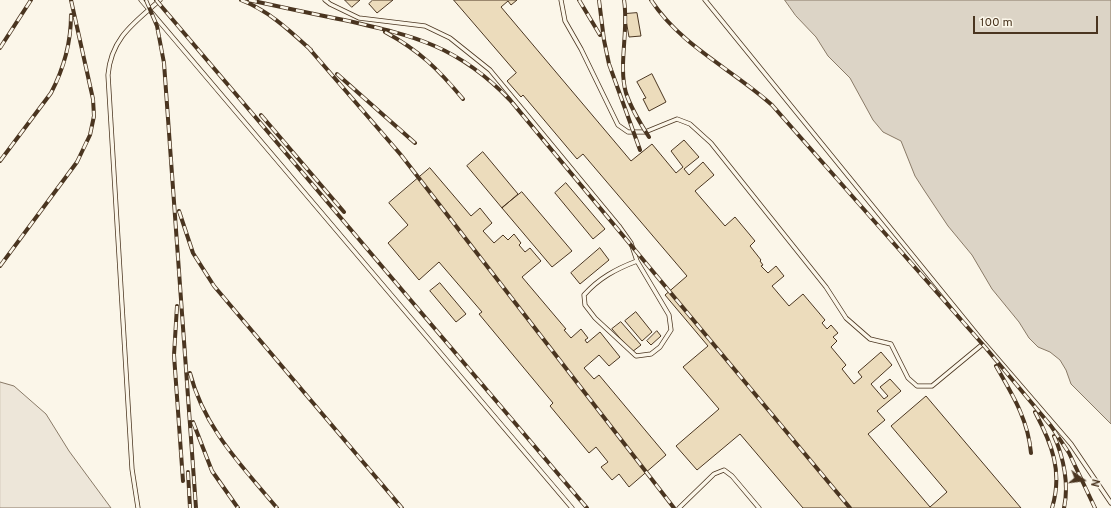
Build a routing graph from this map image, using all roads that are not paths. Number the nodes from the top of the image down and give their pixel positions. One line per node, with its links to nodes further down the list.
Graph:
1 (141, 0): 6 (lane)
2 (160, 0): 6 (lane)
3 (325, 0): 7 (lane)
4 (561, 0): 8 (lane)
5 (705, 0): 8 (lane)
6 (149, 10): 10 (lane); 11 (lane)
7 (637, 261): 7 (lane)
8 (984, 343): 9 (lane)
9 (1111, 503)
10 (138, 508)
11 (572, 508)
12 (679, 508): 13 (lane)
13 (759, 508)

